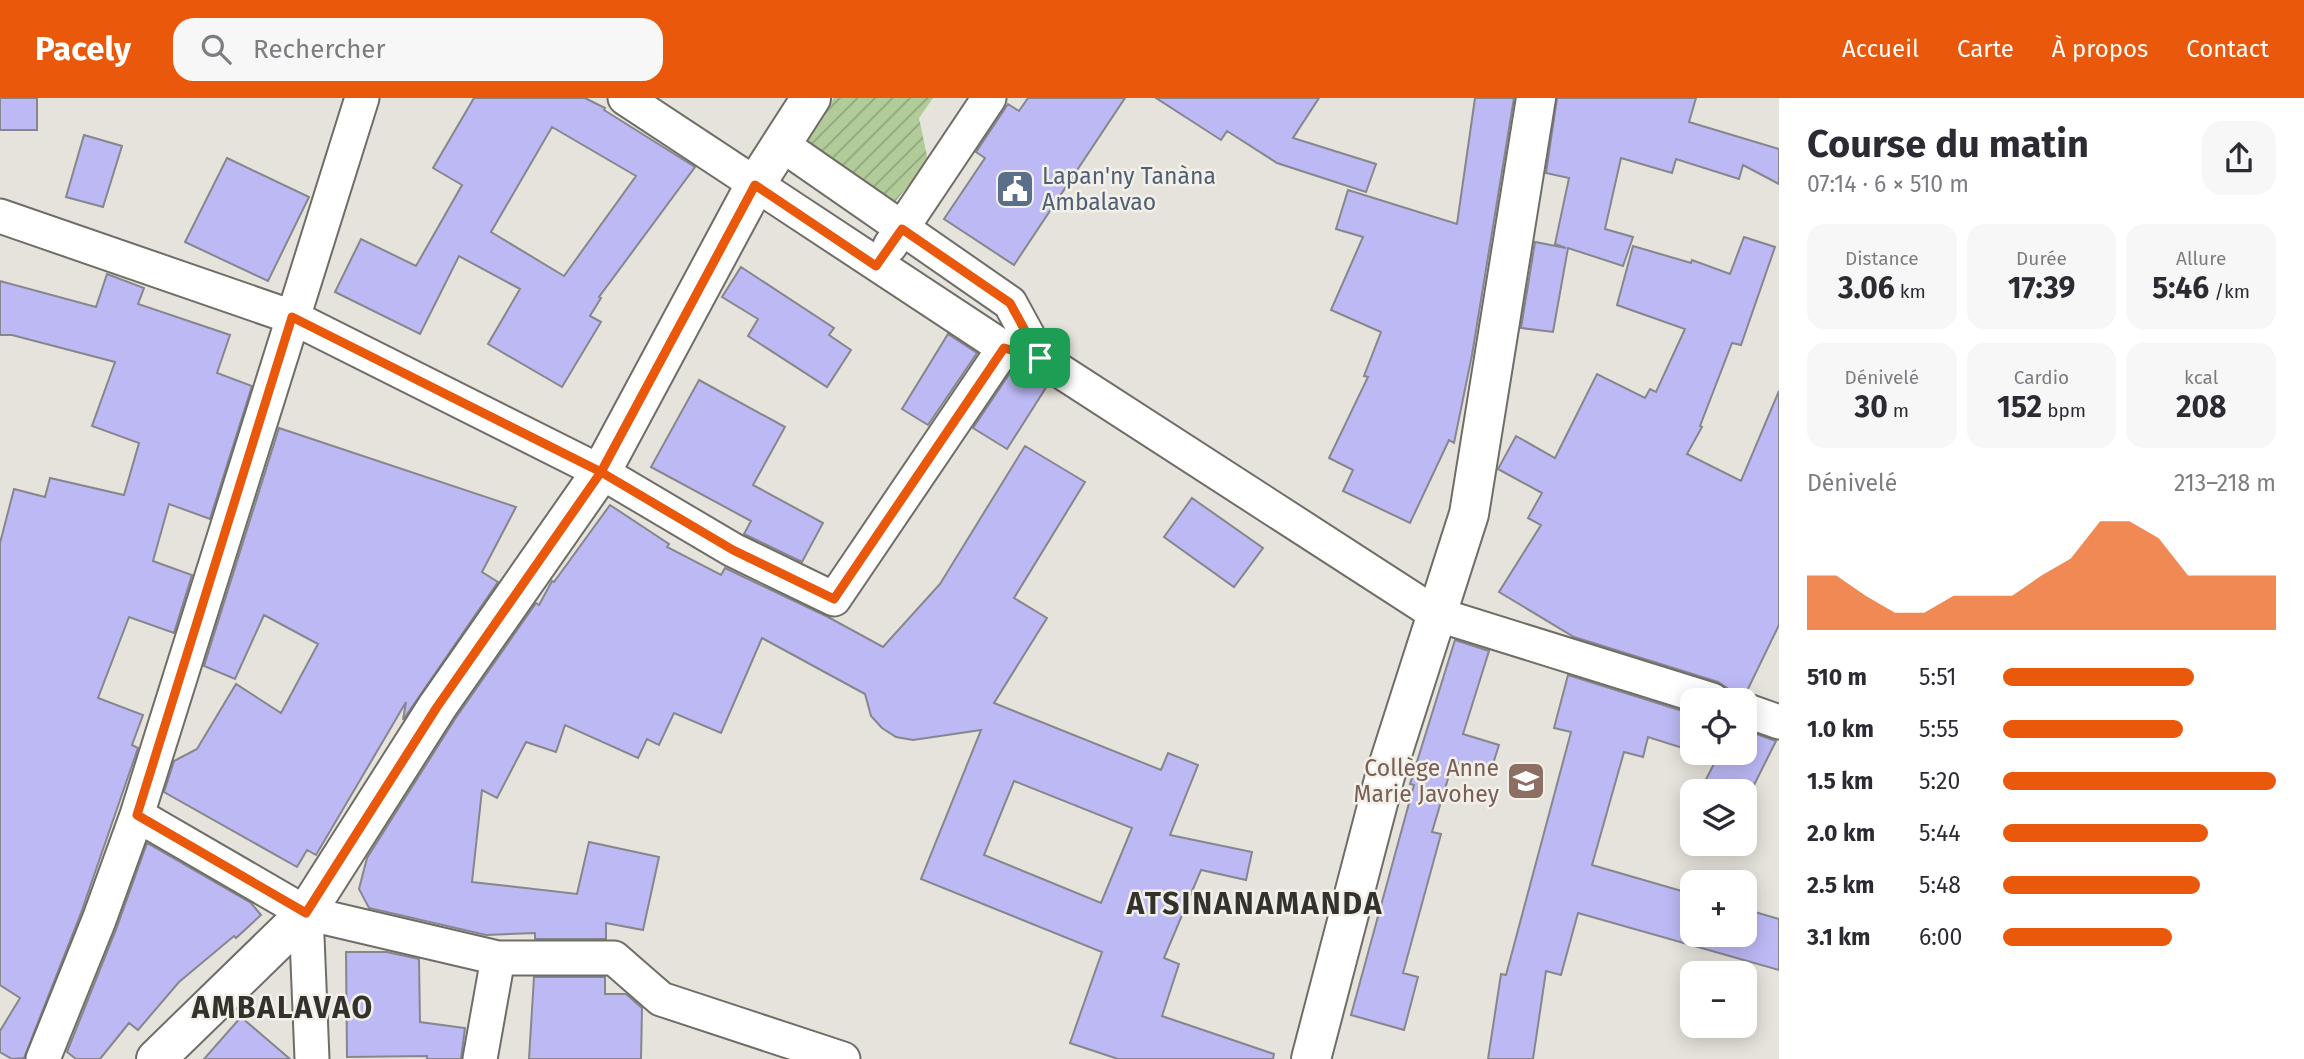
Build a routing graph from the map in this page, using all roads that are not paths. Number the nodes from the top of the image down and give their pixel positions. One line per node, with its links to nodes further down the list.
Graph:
1 (362, 98): 11 (street)
2 (625, 98): 7 (street)
3 (811, 98): 6 (street)
4 (989, 98): 9 (street)
5 (1536, 98): 15 (street)
6 (781, 144): 7 (street); 9 (street)
7 (755, 185): 10 (street); 14 (street)
8 (0, 216): 11 (street)
9 (902, 229): 10 (street); 13 (street)
10 (876, 266): 12 (street)
11 (292, 317): 14 (street); 19 (street)
12 (1004, 348): 13 (street); 14 (street)
13 (1040, 358): 15 (street)
14 (601, 472): 20 (street)
15 (1436, 614): 16 (street); 27 (street)
16 (1680, 690)
17 (1757, 714): 18 (street)
18 (1779, 722)
19 (137, 815): 20 (street); 22 (street)
20 (306, 913): 21 (street); 23 (street); 24 (street)
21 (498, 958): 25 (street); 26 (street)
22 (43, 1059)
23 (156, 1059)
24 (312, 1059)
25 (480, 1059)
26 (843, 1059)
27 (1311, 1059)

